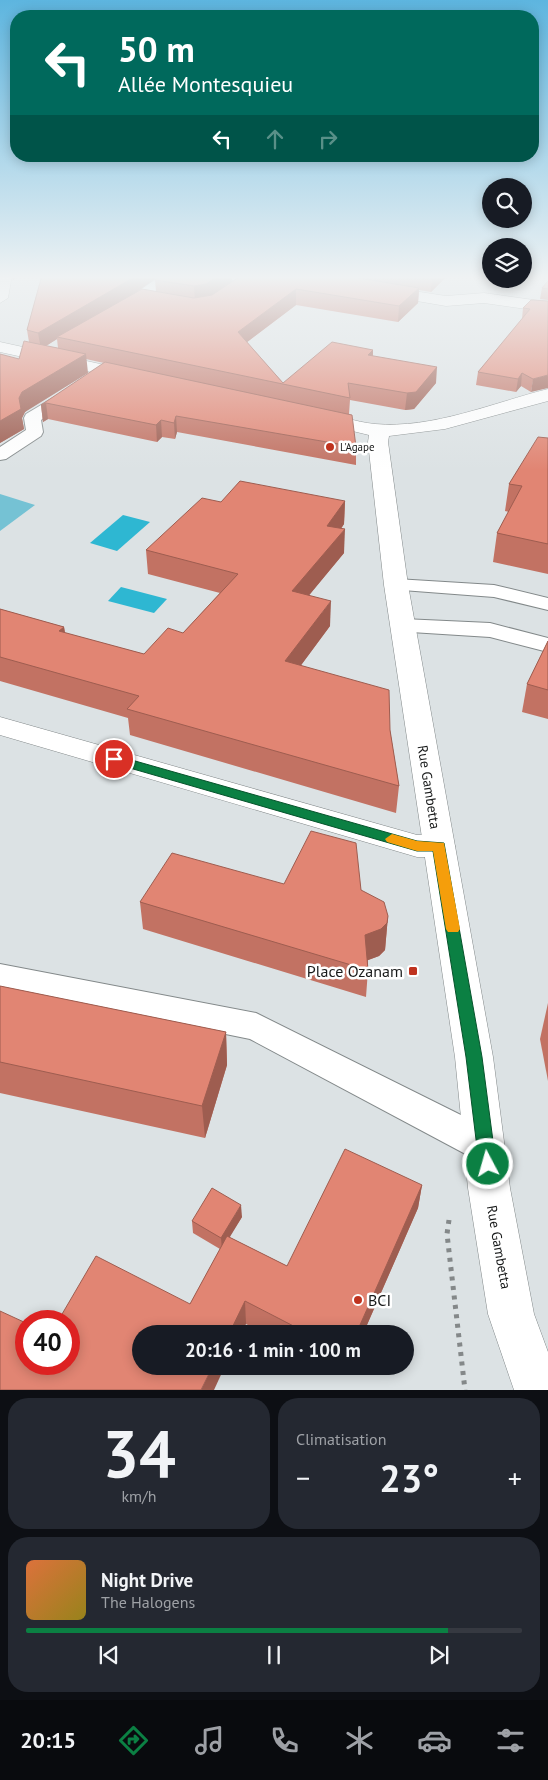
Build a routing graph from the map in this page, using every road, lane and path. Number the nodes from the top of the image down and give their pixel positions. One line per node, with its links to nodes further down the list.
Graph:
1 (56, 346): 3 (lane)
2 (0, 347): 3 (street)
3 (39, 356): 4 (street)
4 (105, 370): 5 (street); 9 (lane)
5 (152, 380)
6 (548, 395): 8 (street)
7 (304, 414): 8 (street)
8 (380, 430): 10 (street, Rue Gambetta)
9 (0, 455)
10 (396, 585): 11 (lane); 12 (street, Rue Gambetta)
11 (548, 604)
12 (403, 626): 13 (lane); 15 (street, Rue Gambetta)
13 (548, 644)
14 (0, 726): 15 (street)
15 (439, 846): 17 (street, Rue Gambetta)
16 (0, 976): 17 (lane)
17 (486, 1146): 18 (street, Rue Gambetta)
18 (538, 1390)

